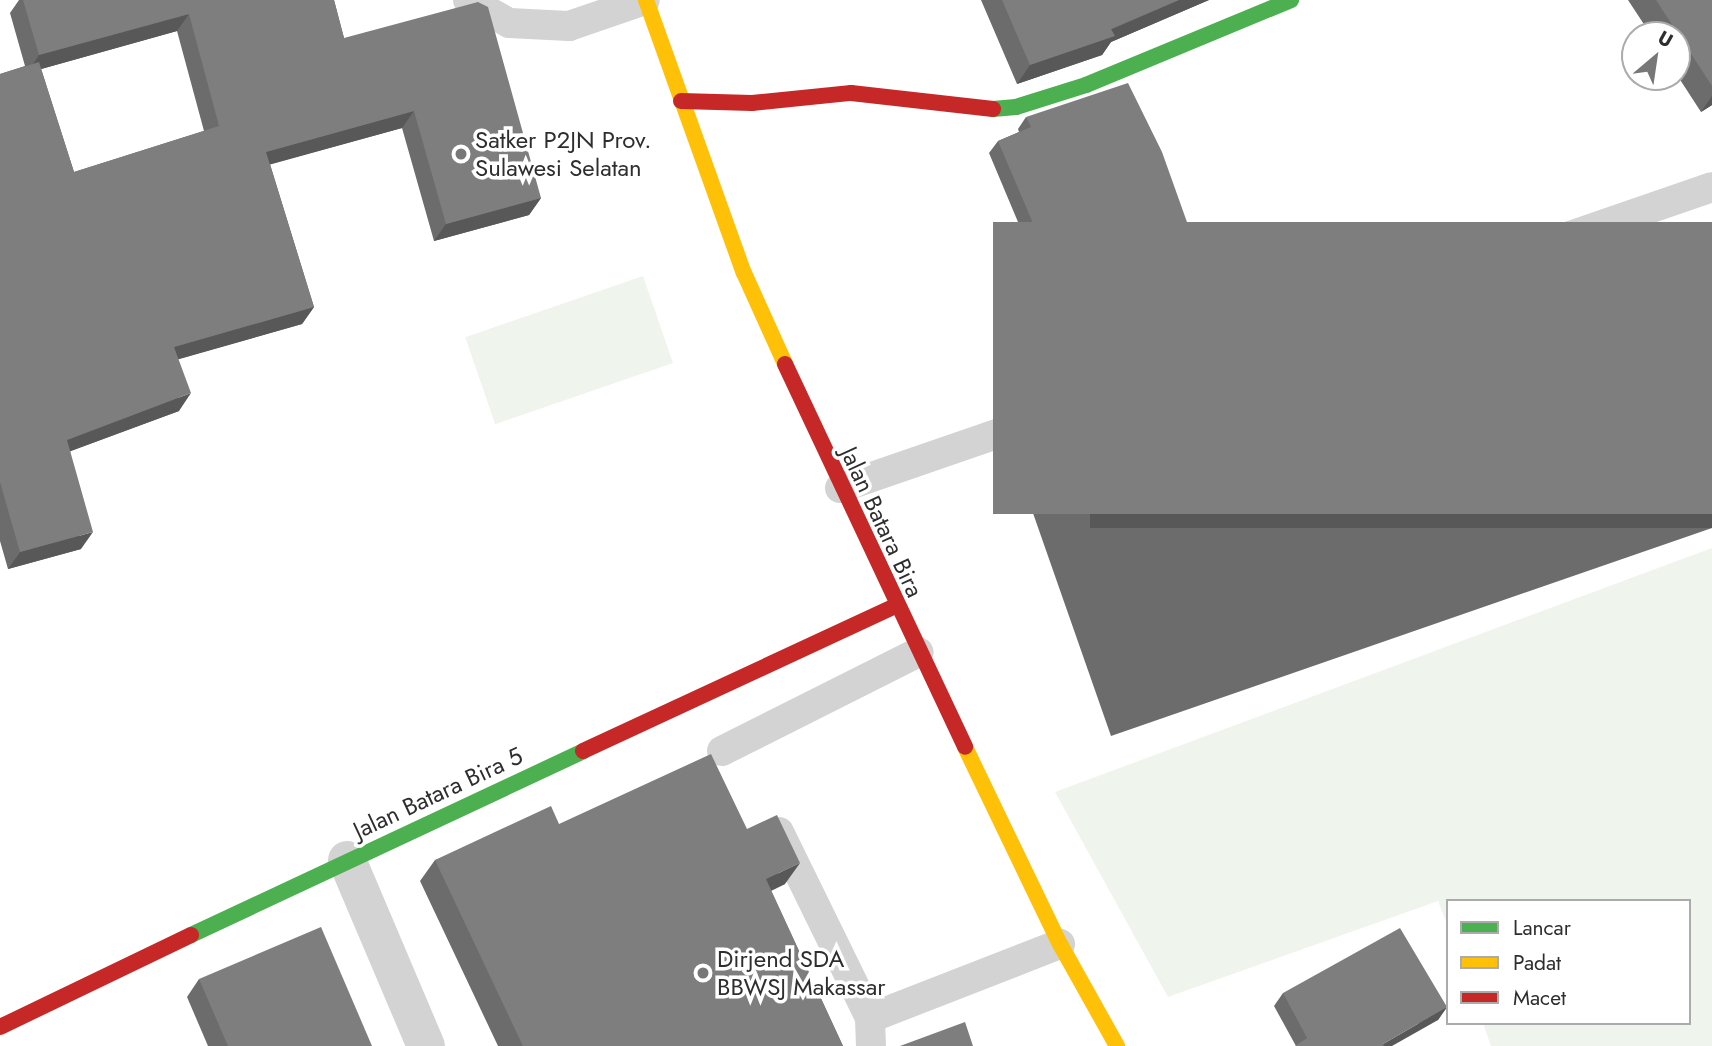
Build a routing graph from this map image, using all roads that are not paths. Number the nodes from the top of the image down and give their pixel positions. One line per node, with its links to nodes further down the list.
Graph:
1 (468, 0): 2 (lane)
2 (645, 0): 4 (street, Jalan Batara Bira)
3 (1291, 0): 4 (street)
4 (681, 102): 6 (street, Jalan Batara Bira)
5 (1712, 187): 6 (lane)
6 (840, 488): 7 (street, Jalan Batara Bira)
7 (897, 605): 8 (street, Jalan Batara Bira); 11 (street, Jalan Batara Bira 5)
8 (919, 652): 9 (lane); 12 (street, Jalan Batara Bira)
9 (722, 751)
10 (779, 832): 14 (lane)
11 (347, 860): 13 (street, Jalan Batara Bira 5); 15 (street)
12 (1060, 944): 14 (lane); 16 (street, Jalan Batara Bira)
13 (0, 1027)
14 (871, 1032)
15 (426, 1046)
16 (1117, 1046)

